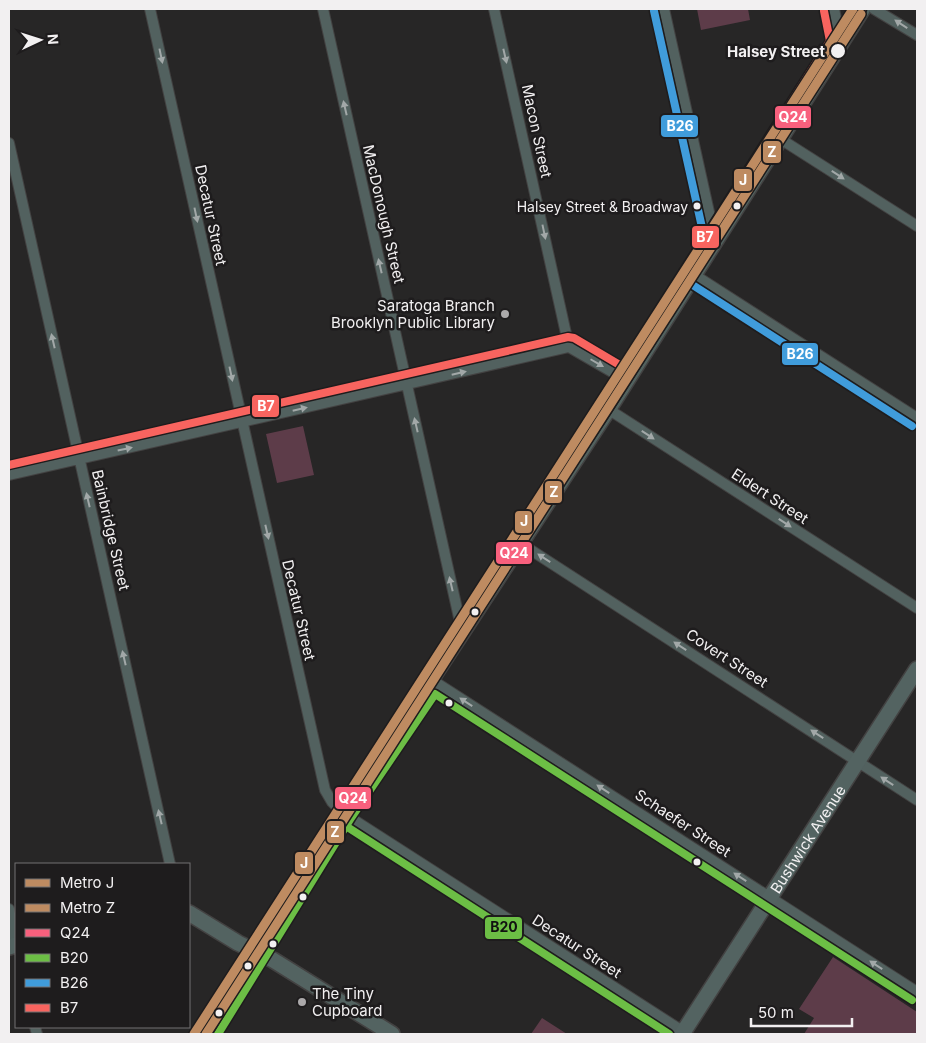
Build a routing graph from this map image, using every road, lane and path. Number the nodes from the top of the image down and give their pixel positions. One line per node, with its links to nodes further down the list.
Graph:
1 (150, 9): 20 (street, Decatur Street, one-way to 20)
2 (323, 9): 17 (street, MacDonough Street, one-way to 2)
3 (494, 9): 15 (street, Macon Street, one-way to 15)
4 (664, 9): 13 (street)
5 (834, 9): 9 (street)
6 (862, 9): 9 (main road)
7 (874, 9): 8 (street, one-way to 7)
8 (917, 35)
9 (841, 43): 10 (main road)
10 (780, 138): 12 (street, one-way to 12); 13 (main road)
11 (9, 143): 21 (street, Bainbridge Street, one-way to 11)
12 (917, 226)
13 (715, 239): 14 (main road)
14 (692, 274): 16 (main road); 19 (street)
15 (569, 347): 16 (street, one-way to 16); 17 (street, one-way to 15)
16 (626, 380): 18 (main road)
17 (407, 386): 20 (street, one-way to 17); 25 (street, MacDonough Street, one-way to 17)
18 (608, 409): 23 (main road); 24 (street, Eldert Street, one-way to 24)
19 (917, 418)
20 (242, 423): 21 (street, one-way to 20); 30 (street, Decatur Street, one-way to 30)
21 (79, 459): 22 (street); 31 (street, Bainbridge Street, one-way to 21)
22 (9, 475)
23 (520, 543): 25 (main road); 28 (street, Covert Street, one-way to 23)
24 (917, 608)
25 (462, 631): 27 (main road)
26 (917, 669): 28 (main road, Bushwick Avenue)
27 (432, 680): 30 (main road); 32 (street, Schaefer Street, one-way to 27)
28 (857, 761): 29 (street, Covert Street, one-way to 28); 32 (main road, Bushwick Avenue)
29 (917, 800)
30 (343, 813): 36 (main road); 38 (street, Decatur Street)
31 (170, 863)
32 (770, 897): 37 (street, Schaefer Street, one-way to 32); 38 (main road, Bushwick Avenue)
33 (9, 910): 35 (street)
34 (190, 914): 36 (main road)
35 (15, 939)
36 (258, 952): 39 (main road); 40 (main road)
37 (917, 992)
38 (684, 1033)
39 (206, 1034)
40 (392, 1034)

